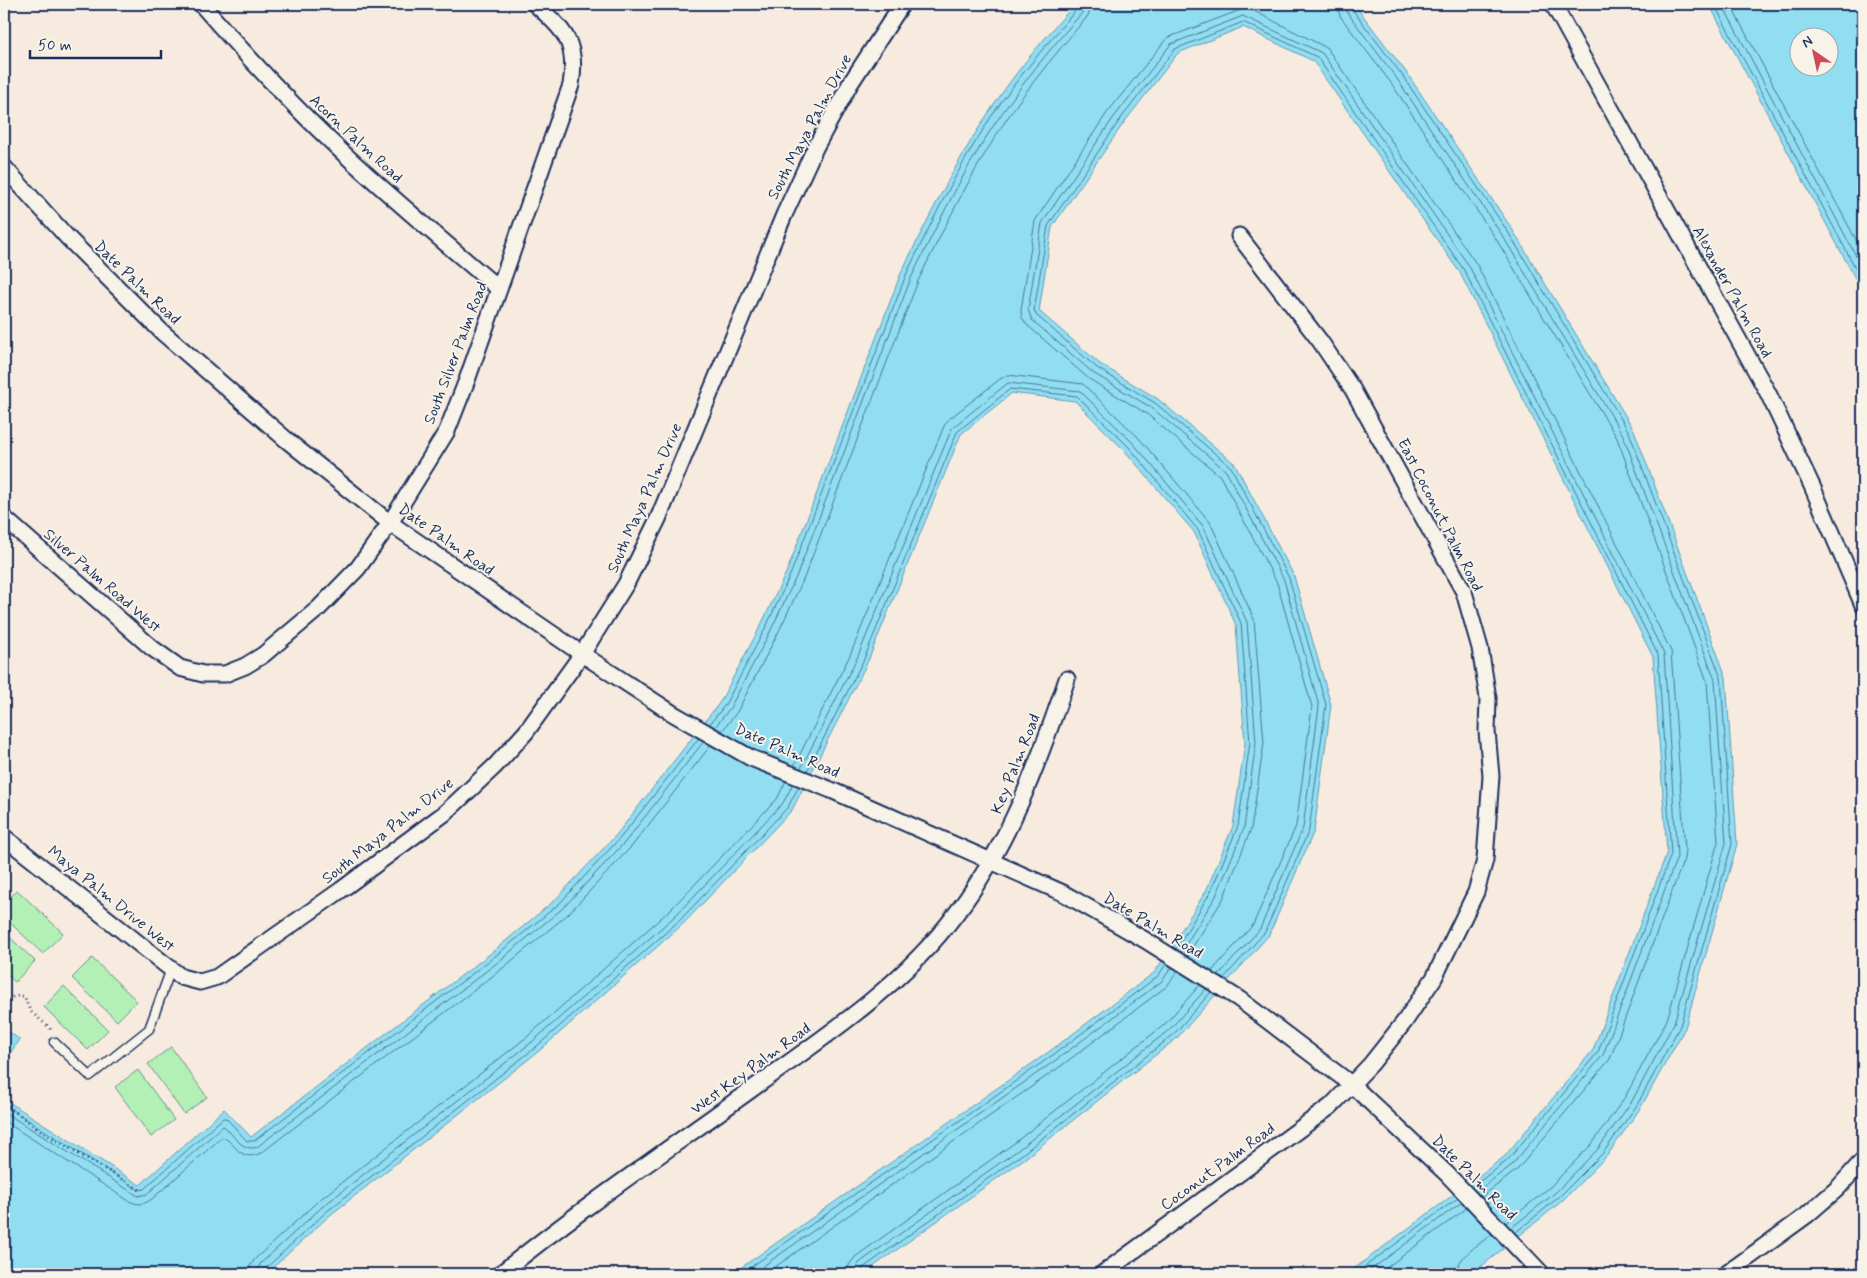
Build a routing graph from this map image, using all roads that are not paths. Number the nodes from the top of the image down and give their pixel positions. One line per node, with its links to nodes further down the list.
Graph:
1 (201, 4): 7 (street, Acorn Palm Road)
2 (535, 4): 7 (street, South Silver Palm Road)
3 (902, 4): 11 (street, South Maya Palm Drive)
4 (1554, 4): 10 (street, Alexander Palm Road)
5 (4, 167): 9 (street, Date Palm Road)
6 (1239, 236): 19 (street, East Coconut Palm Road)
7 (499, 289): 9 (street, South Silver Palm Road)
8 (4, 518): 12 (street, Silver Palm Road West)
9 (390, 523): 11 (street, Date Palm Road); 12 (street, South Silver Palm Road)
10 (1863, 605)
11 (582, 654): 15 (street, Date Palm Road); 17 (street, South Maya Palm Drive)
12 (180, 668)
13 (1067, 679): 15 (street, Key Palm Road)
14 (7, 843): 16 (street, Maya Palm Drive West)
15 (992, 860): 19 (street, Date Palm Road); 21 (street, West Key Palm Road)
16 (172, 970): 17 (street, Maya Palm Drive West); 18 (lane)
17 (200, 982)
18 (54, 1042)
19 (1351, 1084): 22 (street, Coconut Palm Road); 23 (street, Date Palm Road)
20 (1863, 1160): 24 (street)
21 (500, 1274)
22 (1102, 1274)
23 (1542, 1274)
24 (1726, 1274)

